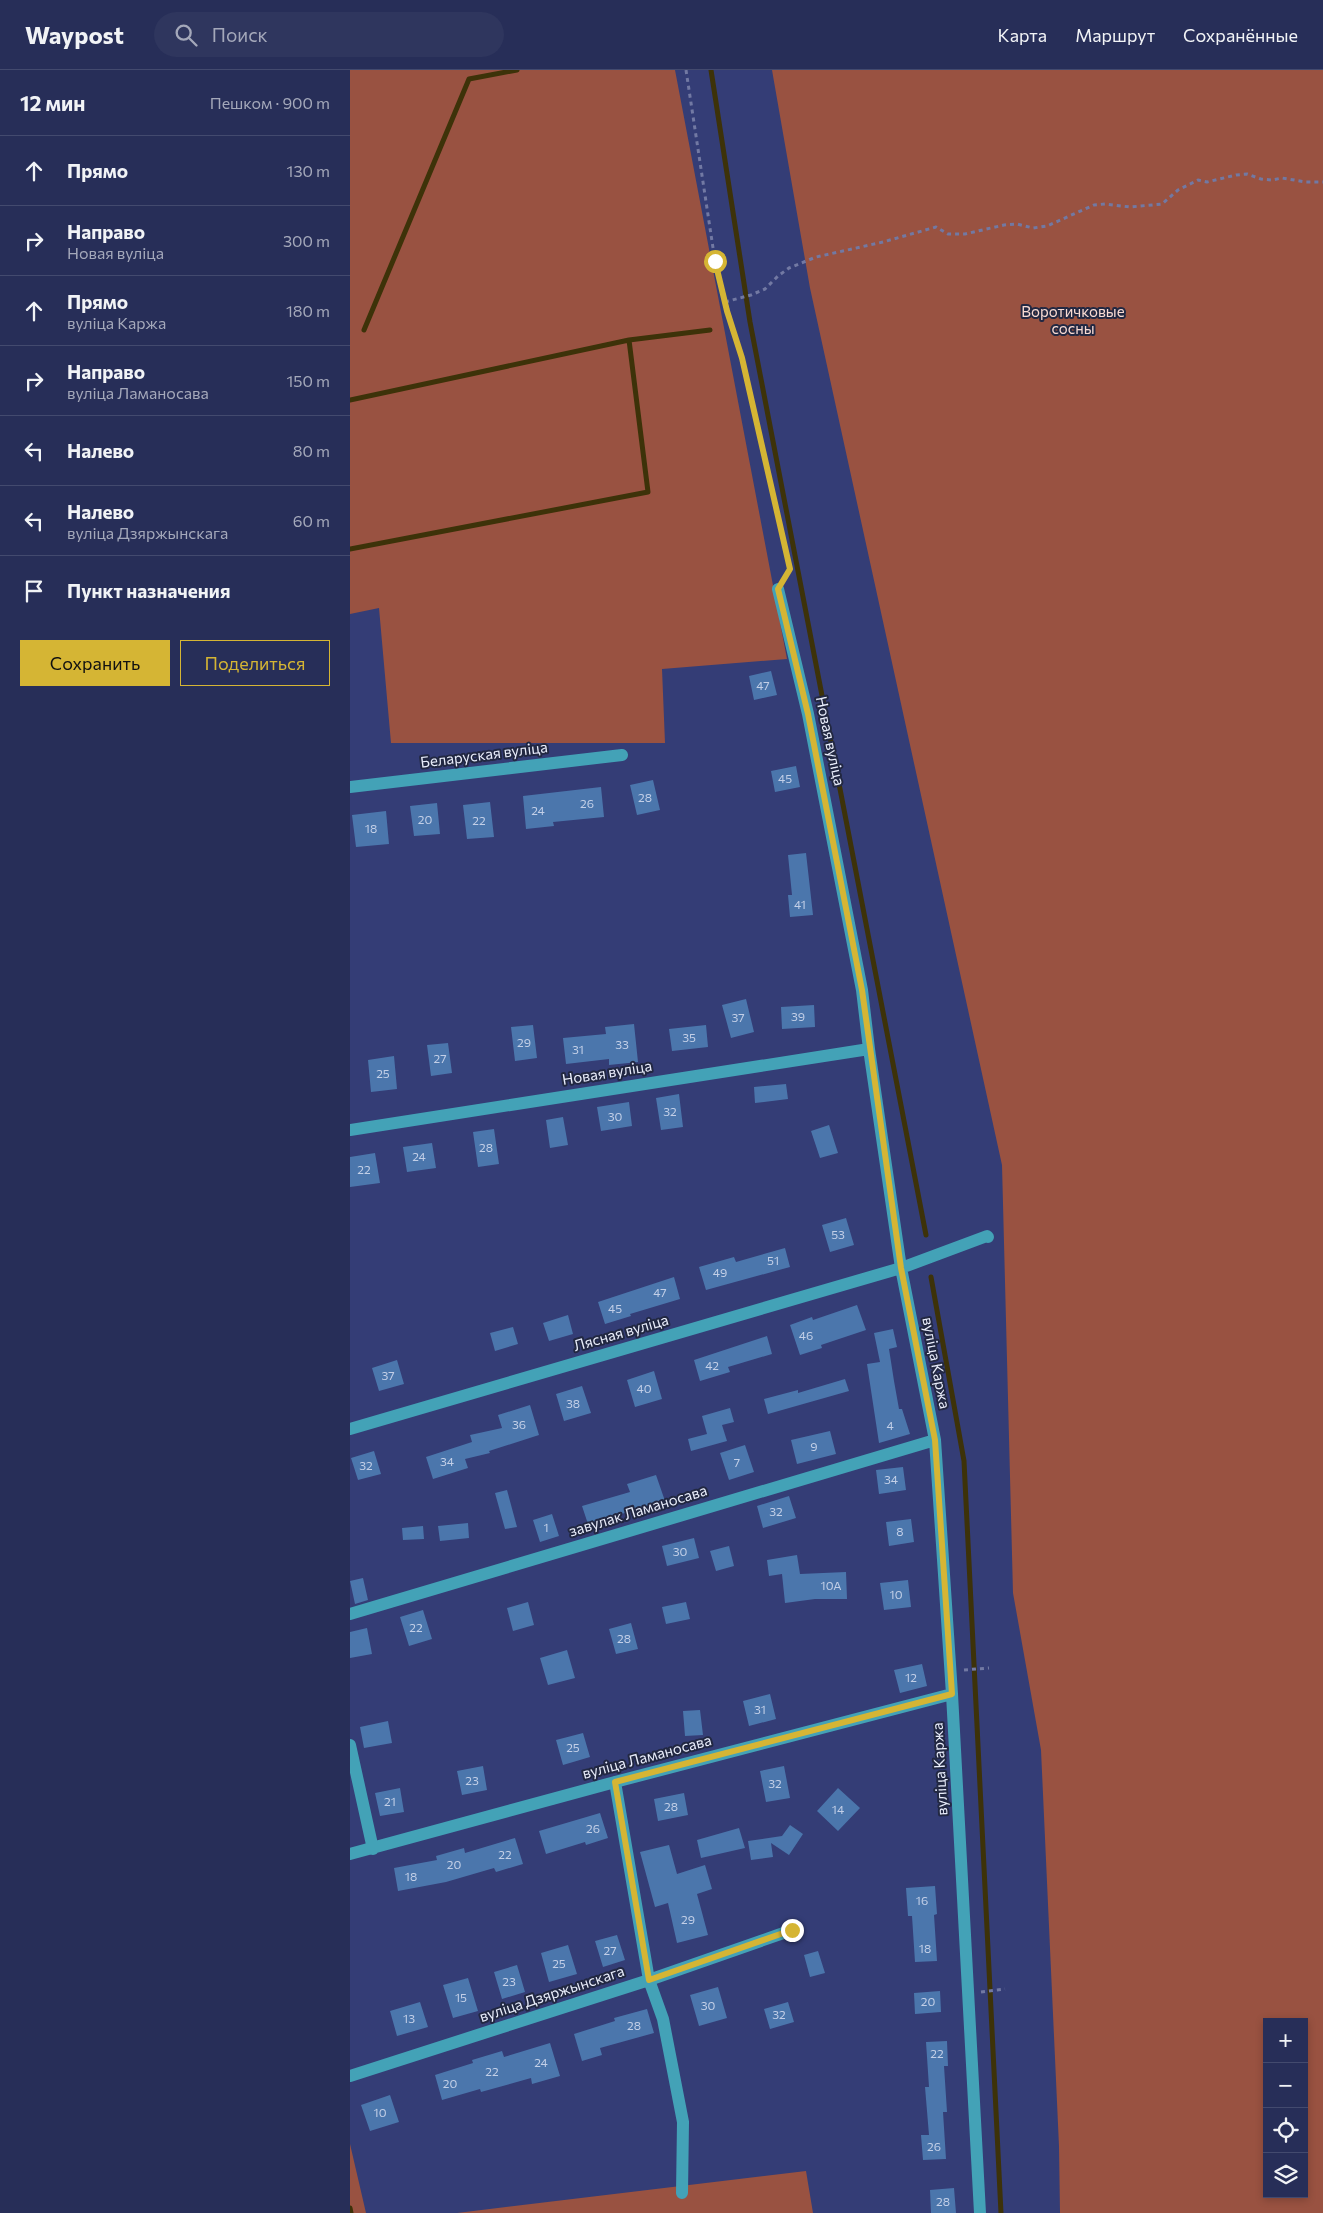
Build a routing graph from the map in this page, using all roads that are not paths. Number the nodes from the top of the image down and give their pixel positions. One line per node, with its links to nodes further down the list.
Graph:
1 (778, 589): 4 (street, Новая вуліца)
2 (622, 754): 3 (street, Беларуская вуліца)
3 (350, 787)
4 (870, 1049): 5 (street, Новая вуліца); 7 (street, Новая вуліца)
5 (350, 1130)
6 (988, 1237): 7 (street, Лясная вуліца)
7 (901, 1268): 8 (street, Лясная вуліца); 9 (street, вуліца Каржа)
8 (350, 1428)
9 (935, 1440): 10 (street, завулак Ламаносава); 11 (street, вуліца Каржа)
10 (350, 1614)
11 (952, 1694): 13 (street, вуліца Ламаносава); 20 (street, вуліца Каржа)
12 (350, 1745): 14 (street)
13 (615, 1782): 14 (street, вуліца Ламаносава); 17 (street)
14 (372, 1849): 15 (street, вуліца Ламаносава)
15 (350, 1854)
16 (792, 1930): 17 (street, вуліца Дзяржынскага)
17 (649, 1980): 18 (street, вуліца Дзяржынскага); 19 (street)
18 (350, 2076)
19 (682, 2193)
20 (980, 2213)

